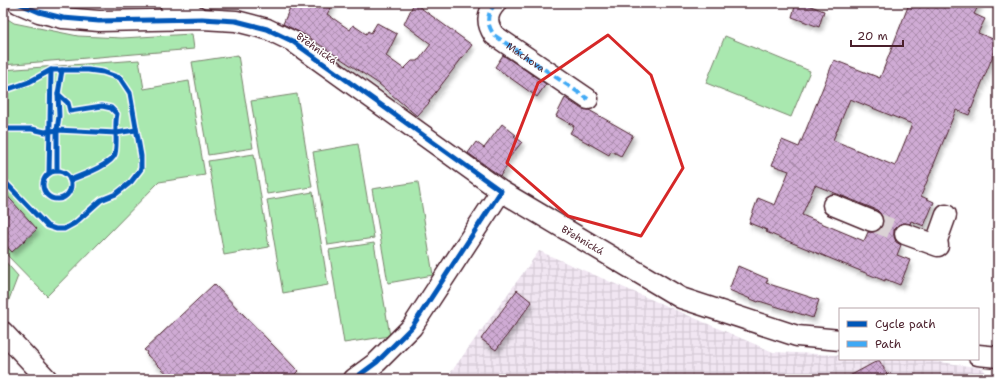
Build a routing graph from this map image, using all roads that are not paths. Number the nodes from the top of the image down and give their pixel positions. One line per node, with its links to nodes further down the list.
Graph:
1 (18, 3): 4 (street, Břehnická)
2 (170, 3): 4 (street, Břehnická)
3 (496, 3): 5 (street, Máchova)
4 (202, 19): 6 (street, Břehnická)
5 (588, 100)
6 (501, 191): 12 (street, Břehnická); 16 (street)
7 (833, 205): 9 (street)
8 (946, 215): 10 (street)
9 (872, 221)
10 (905, 234)
11 (3, 332): 15 (street)
12 (839, 340)
13 (979, 355): 14 (street)
14 (998, 357)
15 (47, 379)
16 (354, 379)

